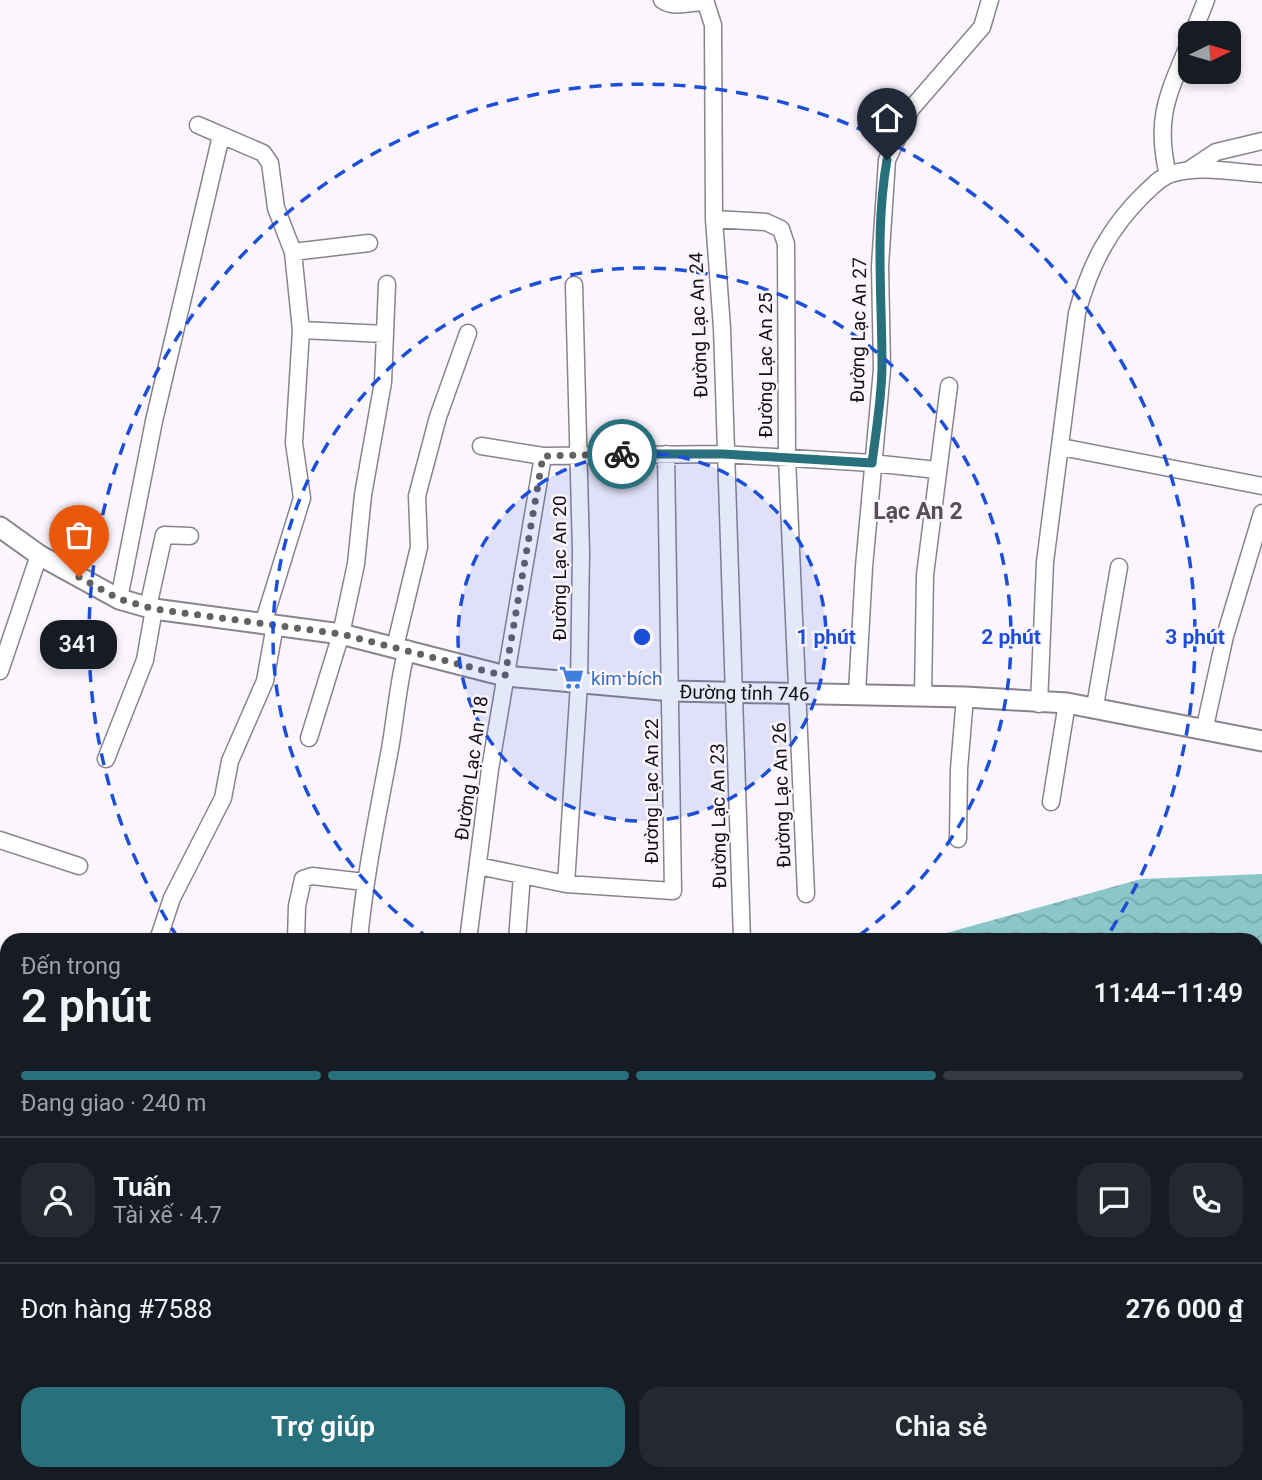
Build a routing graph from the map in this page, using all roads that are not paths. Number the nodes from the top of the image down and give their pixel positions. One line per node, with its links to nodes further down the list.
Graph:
1 (662, 0): 12 (street, Đường Lạc An 24)
2 (990, 0): 28 (street, Đường Lạc An 27)
3 (1206, 0): 4 (street)
4 (1198, 21)
5 (1178, 70): 11 (street)
6 (198, 125): 7 (street)
7 (221, 136): 14 (street); 36 (street)
8 (1262, 141): 9 (street)
9 (1189, 170): 10 (street); 11 (street)
10 (1262, 174)
11 (1168, 175): 22 (street)
12 (714, 219): 25 (street, Đường Lạc An 24); 27 (street, Đường Lạc An 25)
13 (369, 243): 14 (street)
14 (293, 253): 17 (street)
15 (387, 284): 19 (street)
16 (574, 285): 23 (street, Đường Lạc An 20)
17 (302, 330): 19 (street); 38 (street)
18 (468, 333): 40 (street)
19 (384, 334): 39 (street)
20 (949, 386): 29 (street)
21 (481, 446): 26 (street)
22 (1061, 447): 30 (street); 51 (street)
23 (580, 454): 24 (street); 26 (street); 43 (street, Đường Lạc An 20)
24 (666, 454): 25 (street); 44 (street, Đường Lạc An 22)
25 (723, 454): 27 (street); 45 (street, Đường Lạc An 24)
26 (543, 456): 42 (street, Đường Lạc An 18)
27 (787, 458): 28 (street); 46 (street, Đường Lạc An 25)
28 (872, 463): 29 (street); 47 (street, Đường Lạc An 27)
29 (937, 470): 48 (street)
30 (1262, 486)
31 (1262, 513): 53 (street)
32 (0, 527): 34 (main road, Đường tỉnh 746)
33 (190, 536): 37 (street)
34 (39, 555): 36 (main road, Đường tỉnh 746); 41 (street)
35 (1118, 567): 52 (street)
36 (119, 599): 37 (main road, Đường tỉnh 746)
37 (151, 608): 38 (main road, Đường tỉnh 746); 56 (street)
38 (269, 624): 39 (main road, Đường tỉnh 746); 66 (street)
39 (341, 634): 40 (main road, Đường tỉnh 746); 54 (street)
40 (401, 648): 42 (main road, Đường tỉnh 746); 63 (street)
41 (0, 671)
42 (505, 676): 43 (main road, Đường tỉnh 746); 61 (street, Đường Lạc An 18)
43 (579, 684): 44 (main road, Đường tỉnh 746); 64 (street, Đường Lạc An 20)
44 (672, 691): 45 (main road, Đường tỉnh 746); 64 (street, Đường Lạc An 22)
45 (735, 691): 46 (main road, Đường tỉnh 746); 71 (street, Đường Lạc An 23)
46 (799, 694): 47 (main road, Đường tỉnh 746); 65 (street, Đường Lạc An 26)
47 (857, 694): 48 (main road, Đường tỉnh 746)
48 (923, 696): 49 (main road, Đường tỉnh 746)
49 (965, 697): 51 (main road, Đường tỉnh 746); 58 (street)
50 (1067, 703): 51 (main road, Đường tỉnh 746); 52 (main road, Đường tỉnh 746); 57 (street)
51 (1039, 704)
52 (1095, 706): 53 (main road, Đường tỉnh 746)
53 (1204, 731): 55 (main road, Đường tỉnh 746)
54 (309, 738)
55 (1262, 741)
56 (106, 759)
57 (1051, 802)
58 (958, 839)
59 (0, 840): 60 (street)
60 (79, 866)
61 (478, 866): 62 (street); 69 (street, Đường Lạc An 18)
62 (522, 875): 64 (street); 70 (street)
63 (365, 881): 67 (street); 68 (street)
64 (566, 884)
65 (806, 894)
66 (160, 933)
67 (296, 933)
68 (360, 933)
69 (469, 933)
70 (518, 933)
71 (742, 933)

